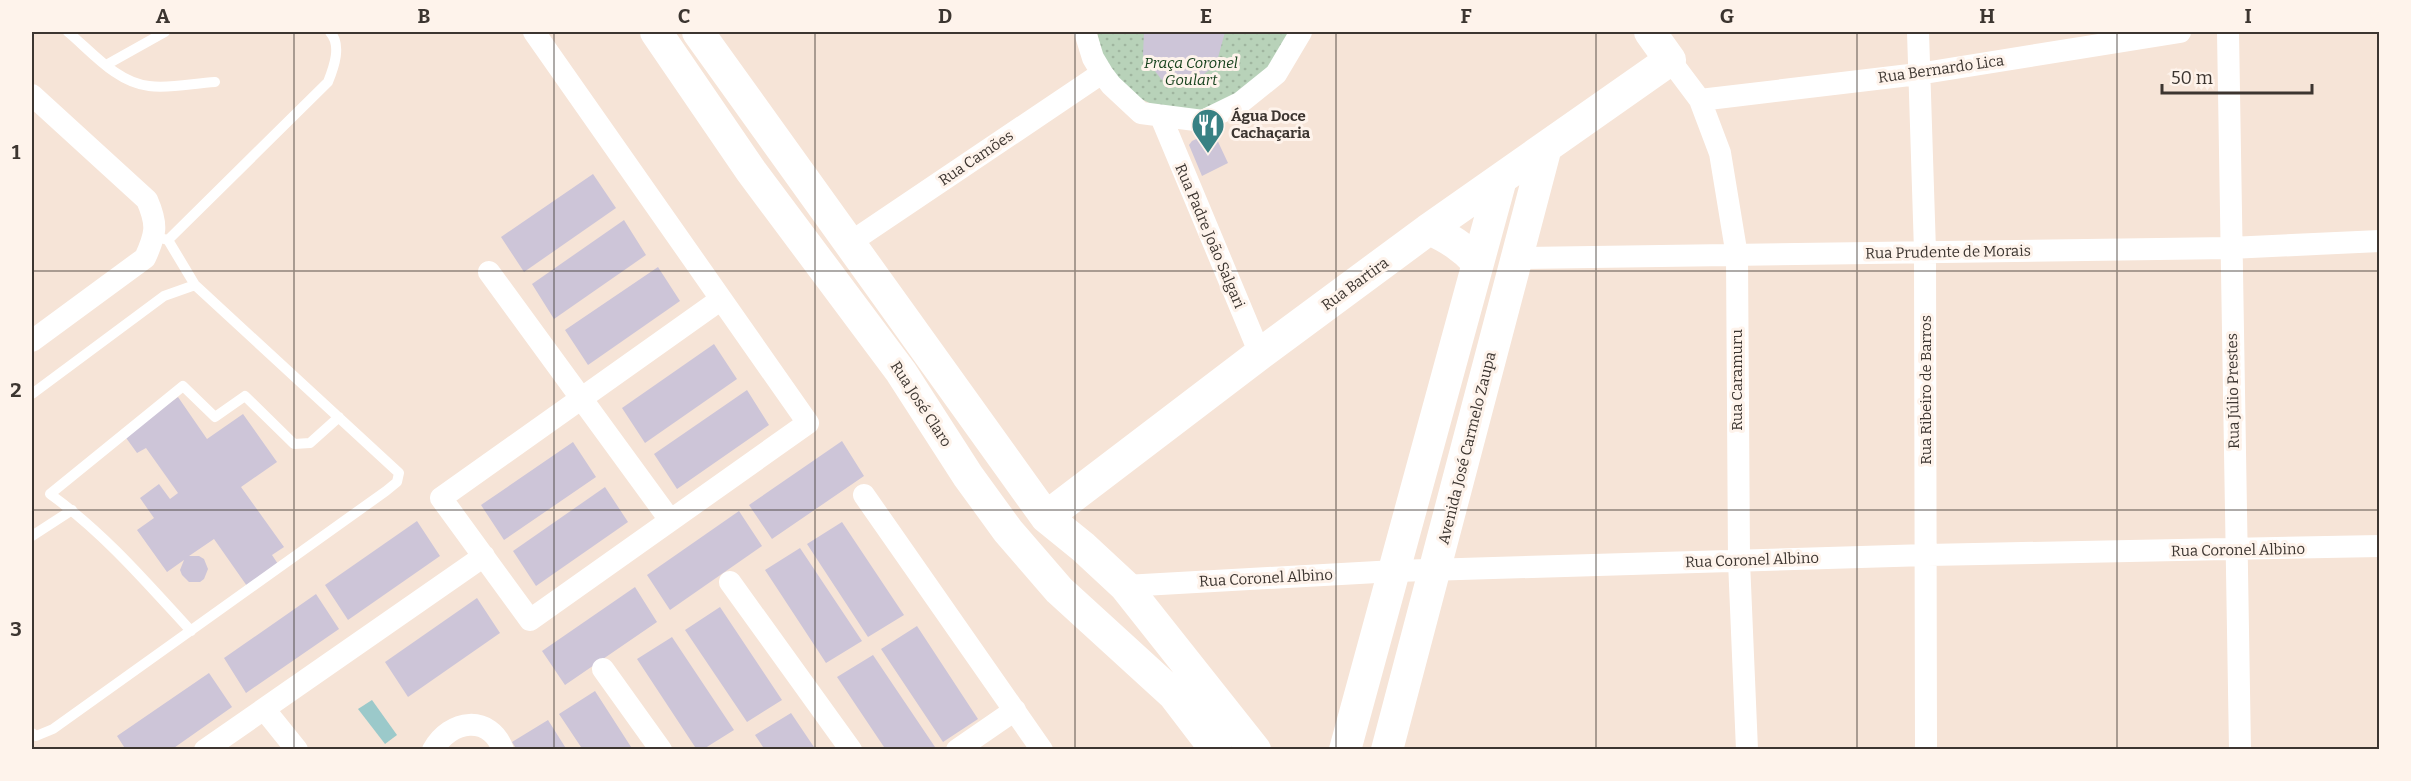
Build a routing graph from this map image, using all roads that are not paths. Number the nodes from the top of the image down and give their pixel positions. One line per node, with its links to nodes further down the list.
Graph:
1 (165, 32): 15 (lane)
2 (330, 32): 25 (lane)
3 (534, 32): 35 (street)
4 (656, 32): 69 (street, Rua José Claro)
5 (698, 32): 27 (street)
6 (1074, 32): 16 (street)
7 (1085, 32): 16 (street)
8 (1301, 32): 21 (street)
9 (1650, 32): 14 (street, Rua Caramuru)
10 (1918, 32): 17 (street, Rua Ribeiro de Barros)
11 (2180, 32): 17 (street, Rua Bernardo Lica)
12 (2228, 32): 28 (street, Rua Júlio Prestes)
13 (73, 33): 15 (lane)
14 (1670, 60): 20 (street, Rua Caramuru); 22 (street, Rua Bartira)
15 (106, 65): 18 (lane)
16 (1097, 66): 21 (street); 27 (street, Rua Camões)
17 (1918, 74): 20 (street, Rua Bernardo Lica); 29 (street, Rua Ribeiro de Barros)
18 (215, 82)
19 (32, 95): 25 (street)
20 (1700, 100): 30 (street, Rua Caramuru)
21 (1161, 117): 37 (street, Rua Padre João Salgari)
22 (1546, 147): 23 (street, Rua Bartira); 31 (street, Avenida José Carmelo Zaupa)
23 (1501, 179): 24 (street, Rua Bartira); 32 (street)
24 (1429, 229): 32 (street); 37 (street, Rua Bartira)
25 (162, 238): 34 (lane); 36 (street)
26 (2379, 241): 28 (street, Rua Prudente de Morais)
27 (851, 242): 43 (street)
28 (2230, 248): 29 (street, Rua Prudente de Morais); 47 (street, Rua Júlio Prestes)
29 (1924, 251): 30 (street, Rua Prudente de Morais); 48 (street, Rua Ribeiro de Barros)
30 (1737, 256): 31 (street, Rua Prudente de Morais); 50 (street, Rua Caramuru)
31 (1516, 258): 51 (street, Avenida José Carmelo Zaupa)
32 (1478, 263): 52 (street)
33 (489, 272): 39 (street)
34 (195, 285): 38 (lane); 40 (lane)
35 (720, 300): 39 (street); 44 (street)
36 (32, 341)
37 (1260, 354): 43 (street, Rua Bartira)
38 (32, 394)
39 (583, 398): 44 (street); 49 (street)
40 (339, 417): 42 (lane); 55 (lane)
41 (864, 495): 58 (street)
42 (72, 510): 45 (lane); 55 (lane)
43 (1046, 517): 54 (street)
44 (670, 520): 49 (street)
45 (32, 536)
46 (2379, 546): 47 (street, Rua Coronel Albino)
47 (2236, 550): 48 (street, Rua Coronel Albino); 75 (street, Rua Júlio Prestes)
48 (1927, 555): 50 (street, Rua Coronel Albino); 74 (street, Rua Ribeiro de Barros)
49 (484, 556): 57 (street)
50 (1738, 561): 51 (street, Rua Coronel Albino); 73 (street, Rua Caramuru)
51 (1436, 570): 52 (street, Rua Coronel Albino); 72 (street, Avenida José Carmelo Zaupa)
52 (1395, 571): 54 (street, Rua Coronel Albino); 71 (street)
53 (730, 582): 66 (street)
54 (1125, 586): 70 (street)
55 (191, 631): 59 (lane)
56 (603, 669): 65 (street)
57 (264, 709): 61 (street); 62 (street)
58 (1015, 710): 60 (street); 68 (street)
59 (32, 733)
60 (981, 743): 67 (street)
61 (216, 747)
62 (297, 750)
63 (433, 750): 64 (street)
64 (503, 750)
65 (661, 750)
66 (851, 750)
67 (957, 750)
68 (1042, 750)
69 (1216, 750)
70 (1255, 750)
71 (1345, 750)
72 (1387, 750)
73 (1747, 750)
74 (1926, 750)
75 (2240, 750)

